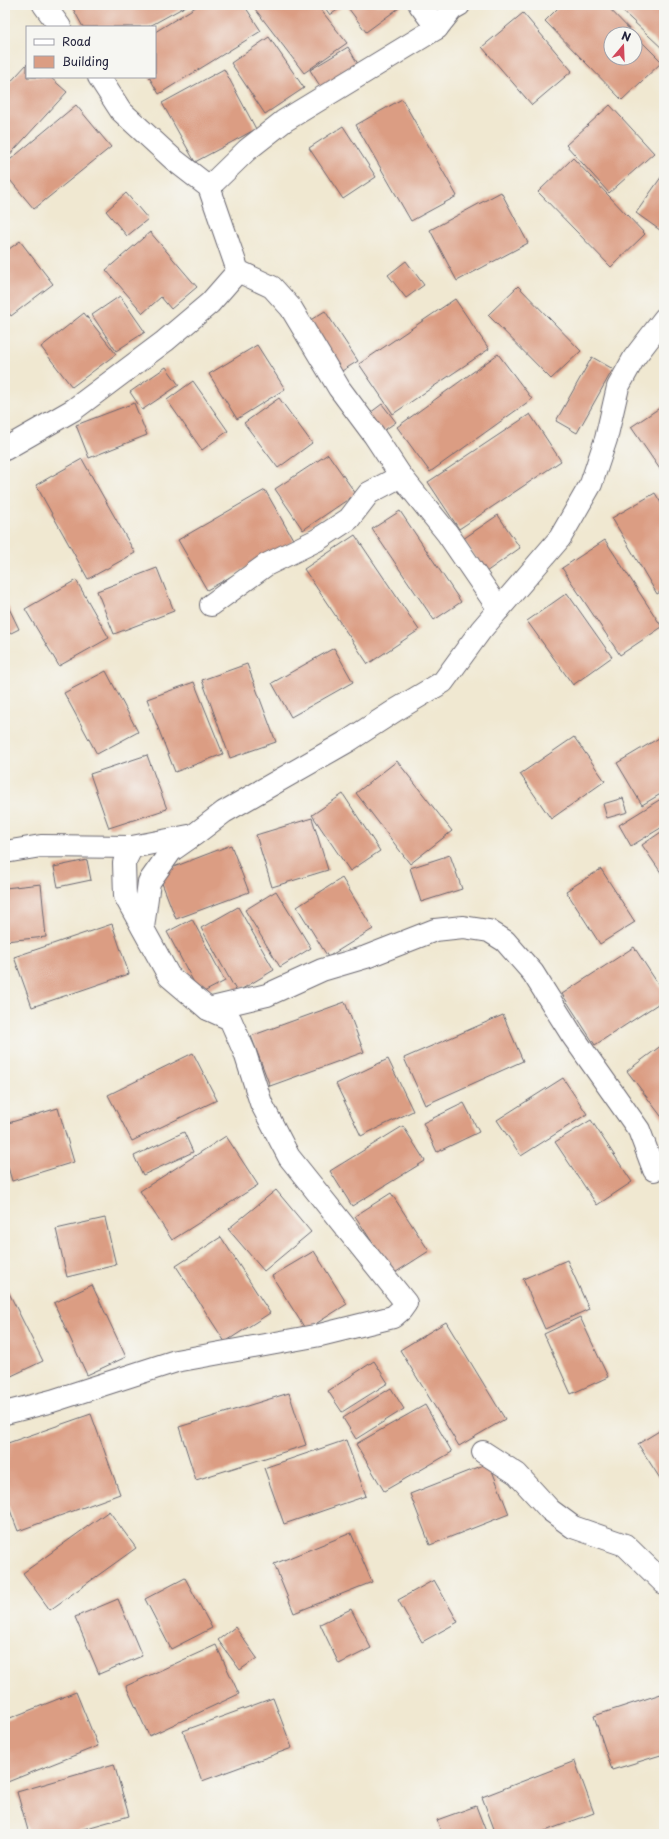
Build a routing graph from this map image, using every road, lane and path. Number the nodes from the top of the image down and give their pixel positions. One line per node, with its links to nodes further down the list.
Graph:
1 (44, 5): 4 (street)
2 (420, 5): 5 (street)
3 (459, 5): 5 (street)
4 (59, 26)
5 (437, 28): 7 (street)
6 (99, 78): 7 (street)
7 (209, 187): 8 (street)
8 (238, 271): 10 (street); 11 (street)
9 (664, 319): 13 (street)
10 (5, 449)
11 (401, 476): 12 (street); 13 (street)
12 (211, 605)
13 (499, 609): 14 (street)
14 (194, 835): 15 (street); 17 (street)
15 (132, 847): 16 (street); 17 (street)
16 (5, 852)
17 (143, 928): 18 (street)
18 (208, 1009): 19 (street); 20 (street)
19 (654, 1170)
20 (5, 1413)
21 (483, 1452): 22 (street)
22 (664, 1583)

